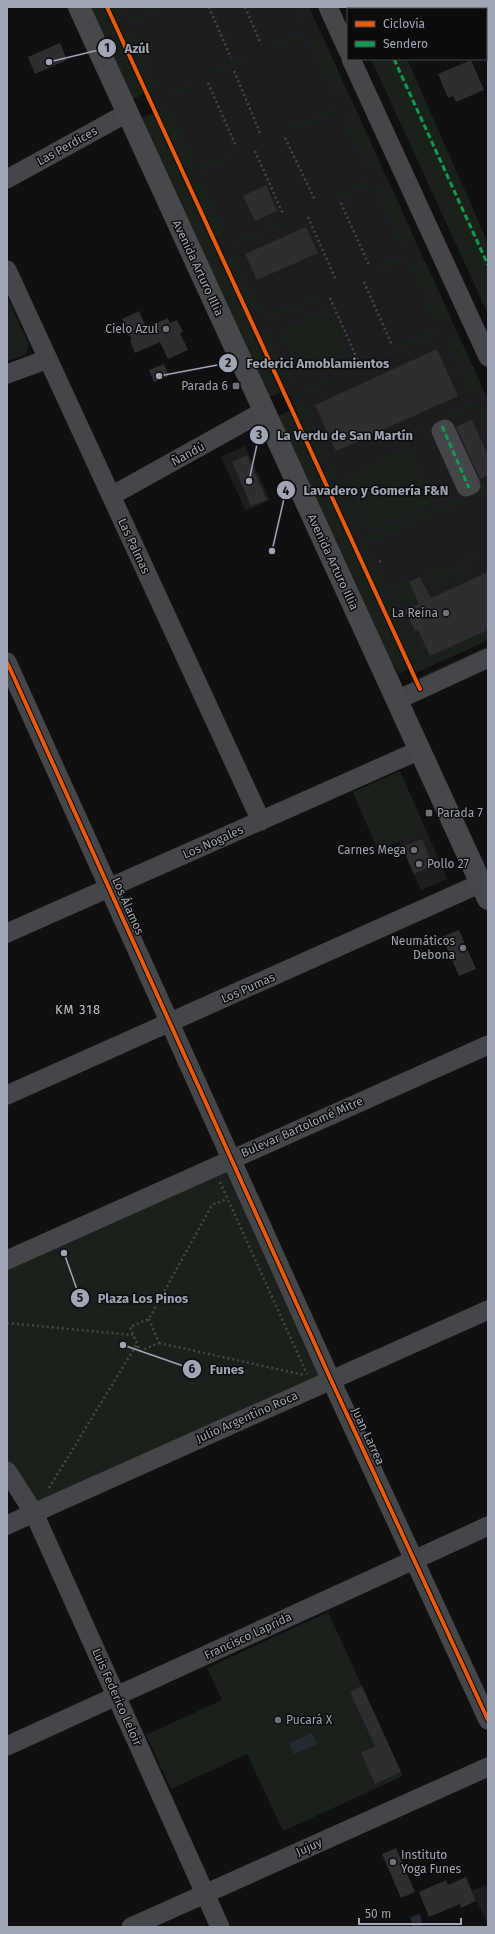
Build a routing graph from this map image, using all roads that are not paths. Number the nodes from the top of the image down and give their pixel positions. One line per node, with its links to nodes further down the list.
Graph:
1 (80, 7): 5 (main road, Avenida Arturo Illia)
2 (328, 7): 3 (street)
3 (347, 49)
4 (352, 60): 8 (street)
5 (127, 113): 6 (street, Las Perdices); 11 (main road, Avenida Arturo Illia)
6 (7, 179)
7 (7, 270): 9 (street, Las Palmas)
8 (488, 357)
9 (48, 359): 10 (street); 14 (street, Las Palmas)
10 (7, 374)
11 (264, 411): 14 (street, Ñandú); 17 (main road, Avenida Arturo Illia)
12 (442, 428): 13 (street)
13 (469, 487)
14 (111, 496): 19 (street, Las Palmas)
15 (488, 658): 17 (street)
16 (7, 662): 21 (street, Los Álamos)
17 (397, 700): 18 (main road, Avenida Arturo Illia)
18 (420, 750): 19 (street, Los Nogales); 20 (main road, Avenida Arturo Illia)
19 (261, 821): 21 (street, Los Nogales)
20 (486, 887): 23 (street, Los Pumas)
21 (109, 888): 22 (street, Los Nogales); 23 (street, Los Álamos)
22 (7, 934)
23 (170, 1022): 25 (street, Los Pumas); 26 (street, Los Álamos)
24 (488, 1045): 26 (street, Bulevar Bartolomé Mitre)
25 (7, 1095)
26 (231, 1159): 27 (street, Bulevar Bartolomé Mitre); 29 (street, Juan Larrea)
27 (7, 1260)
28 (488, 1310): 29 (street, Julio Argentino Roca)
29 (331, 1380): 31 (street, Julio Argentino Roca); 34 (street, Juan Larrea)
30 (7, 1471): 31 (street, Luis Federico Leloir)
31 (34, 1513): 32 (street, Julio Argentino Roca); 35 (street, Luis Federico Leloir)
32 (7, 1525)
33 (488, 1526): 34 (street, Francisco Laprida)
34 (414, 1560): 35 (street, Francisco Laprida); 36 (street, Juan Larrea)
35 (117, 1697): 37 (street, Francisco Laprida); 39 (street, Luis Federico Leloir)
36 (488, 1720)
37 (7, 1746)
38 (488, 1767): 39 (street, Jujuy)
39 (205, 1894): 40 (street, Jujuy); 41 (street, Luis Federico Leloir)
40 (131, 1927)
41 (220, 1927)

